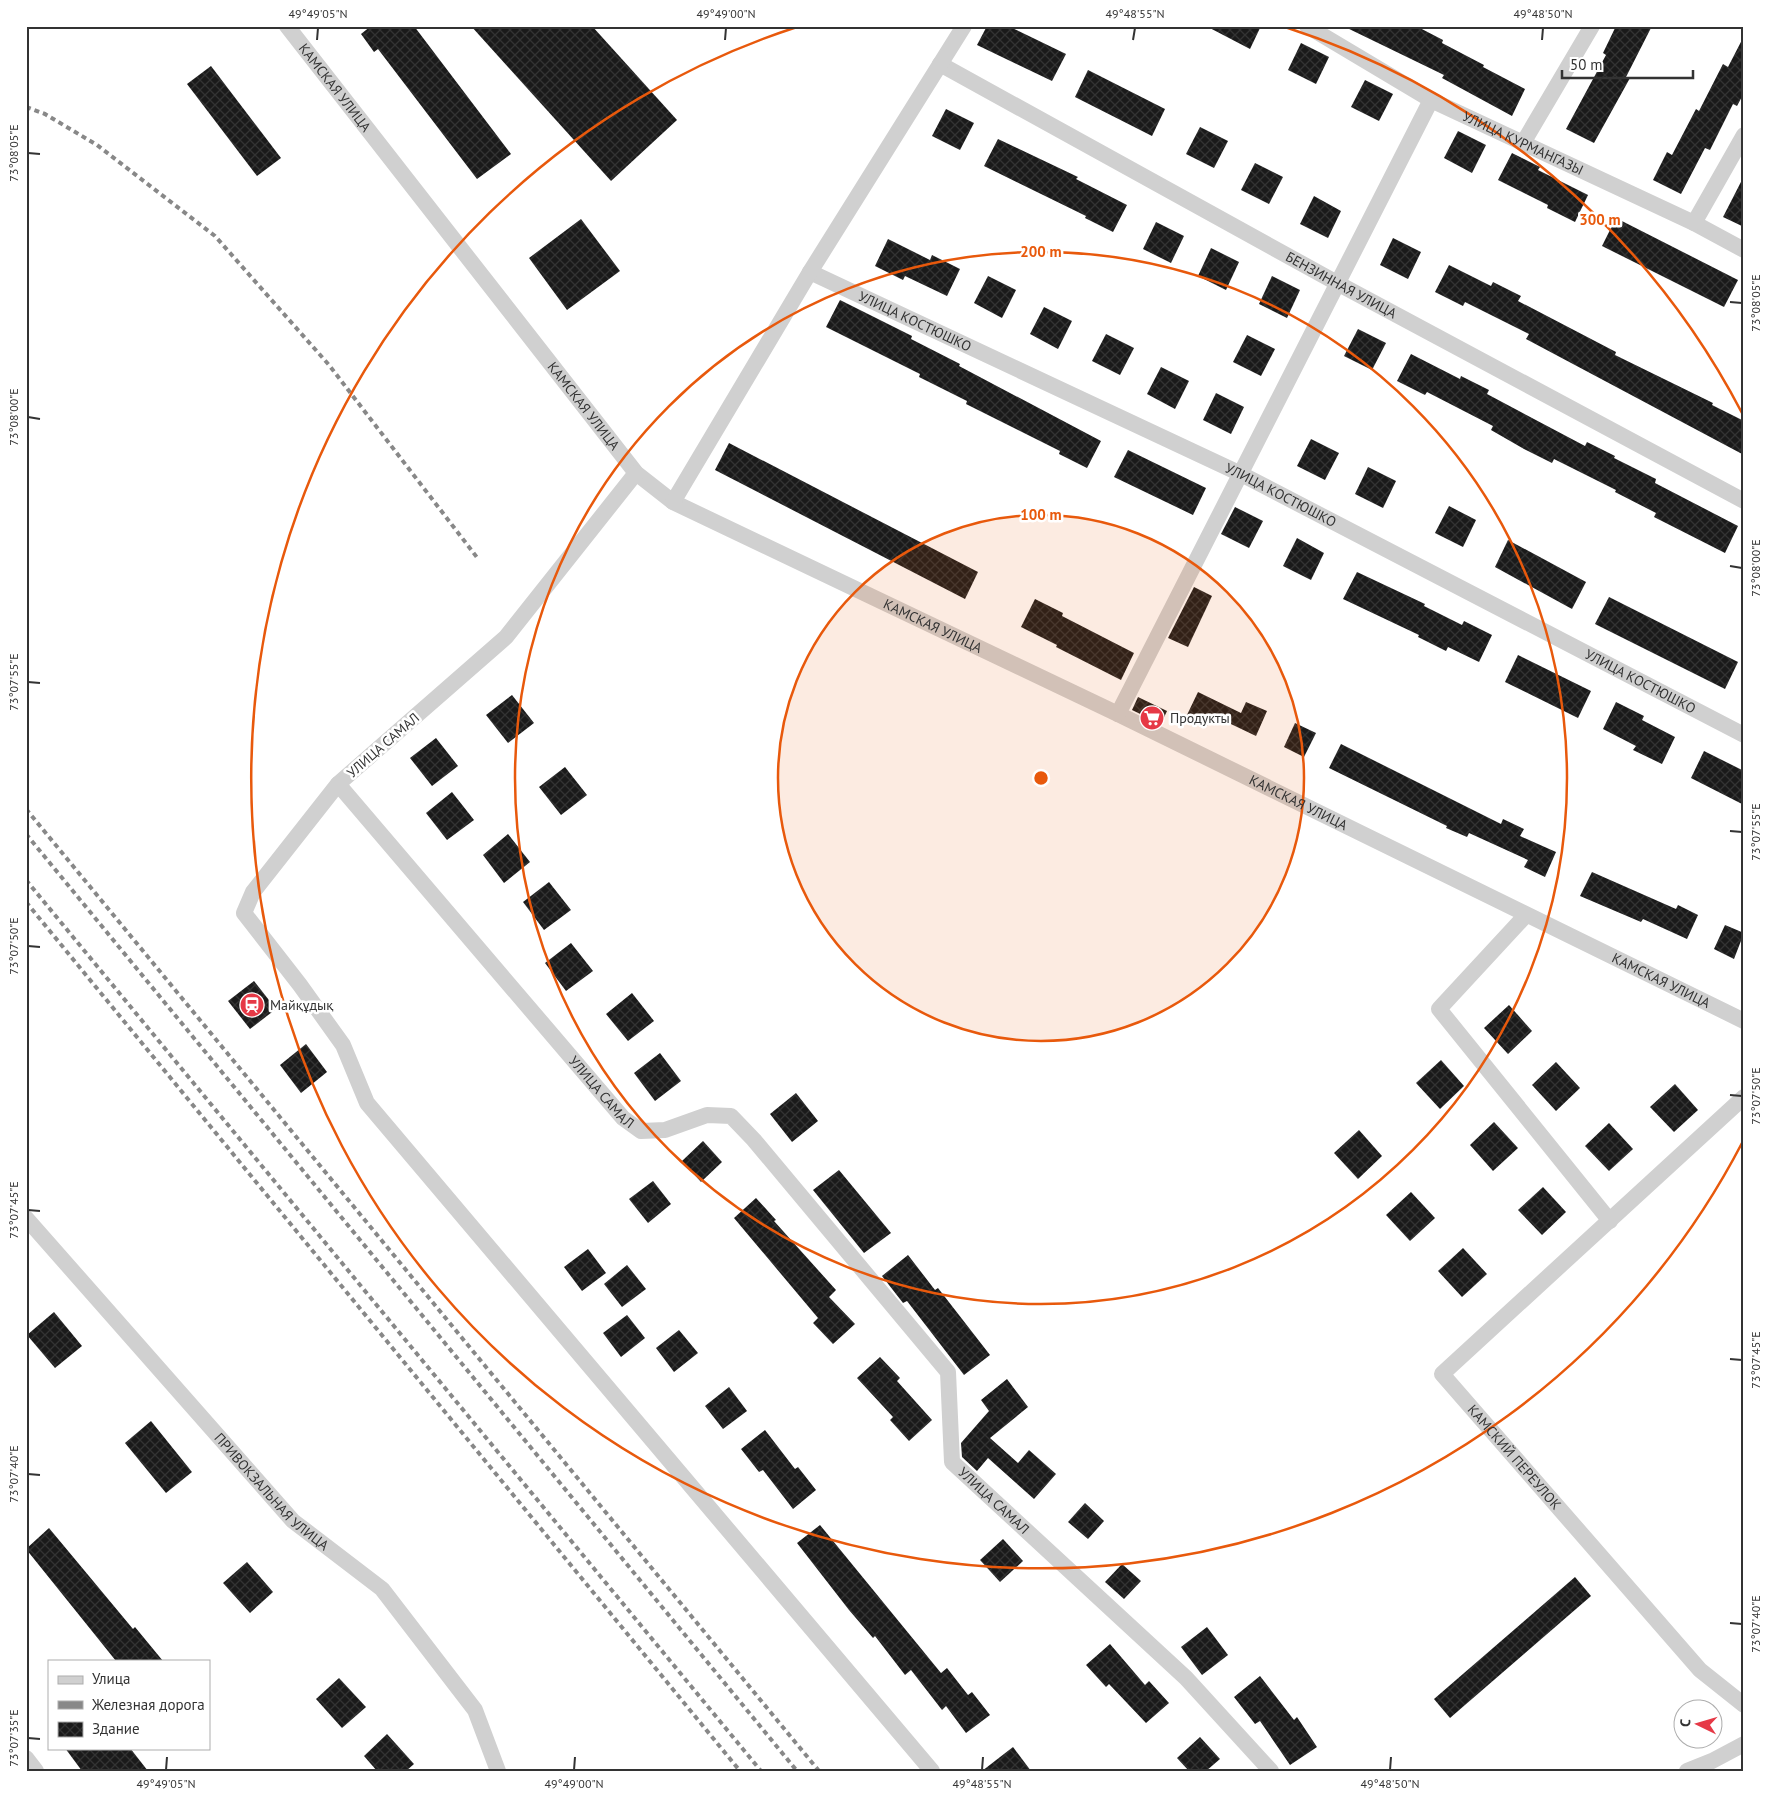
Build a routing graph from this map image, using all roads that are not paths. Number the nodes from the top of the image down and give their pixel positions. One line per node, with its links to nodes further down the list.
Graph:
1 (287, 26): 13 (street, КАМСКАЯ УЛИЦА)
2 (964, 26): 5 (street)
3 (1307, 26): 6 (street, УЛИЦА КУРМАНГАЗЫ)
4 (1592, 26): 8 (street)
5 (940, 64): 11 (street); 12 (street, БЕНЗИННАЯ УЛИЦА)
6 (1431, 100): 8 (street, УЛИЦА КУРМАНГАЗЫ); 12 (street)
7 (1744, 135): 9 (street)
8 (1523, 143): 9 (street, УЛИЦА КУРМАНГАЗЫ)
9 (1694, 223): 10 (street, УЛИЦА КУРМАНГАЗЫ)
10 (1744, 250)
11 (810, 272): 14 (street, УЛИЦА КОСТЮШКО); 16 (street)
12 (1337, 283): 14 (street); 15 (street, БЕНЗИННАЯ УЛИЦА)
13 (636, 473): 16 (street, КАМСКАЯ УЛИЦА); 19 (street, УЛИЦА САМАЛ)
14 (1241, 474): 17 (street); 18 (street, УЛИЦА КОСТЮШКО)
15 (1744, 501)
16 (673, 502): 17 (street, КАМСКАЯ УЛИЦА)
17 (1118, 714): 20 (street, КАМСКАЯ УЛИЦА)
18 (1744, 735)
19 (338, 784): 30 (street); 31 (street, УЛИЦА САМАЛ)
20 (1526, 915): 21 (street, КАМСКАЯ УЛИЦА); 24 (street)
21 (1744, 1021)
22 (1744, 1097): 24 (street, КАМСКИЙ ПЕРЕУЛОК)
23 (26, 1218): 29 (street, ПРИВОКЗАЛЬНАЯ УЛИЦА)
24 (1610, 1221): 25 (street, КАМСКИЙ ПЕРЕУЛОК)
25 (1744, 1704)
26 (1744, 1744): 32 (street)
27 (26, 1758): 28 (street)
28 (36, 1771)
29 (498, 1771)
30 (932, 1771)
31 (1271, 1771)
32 (1687, 1771)

